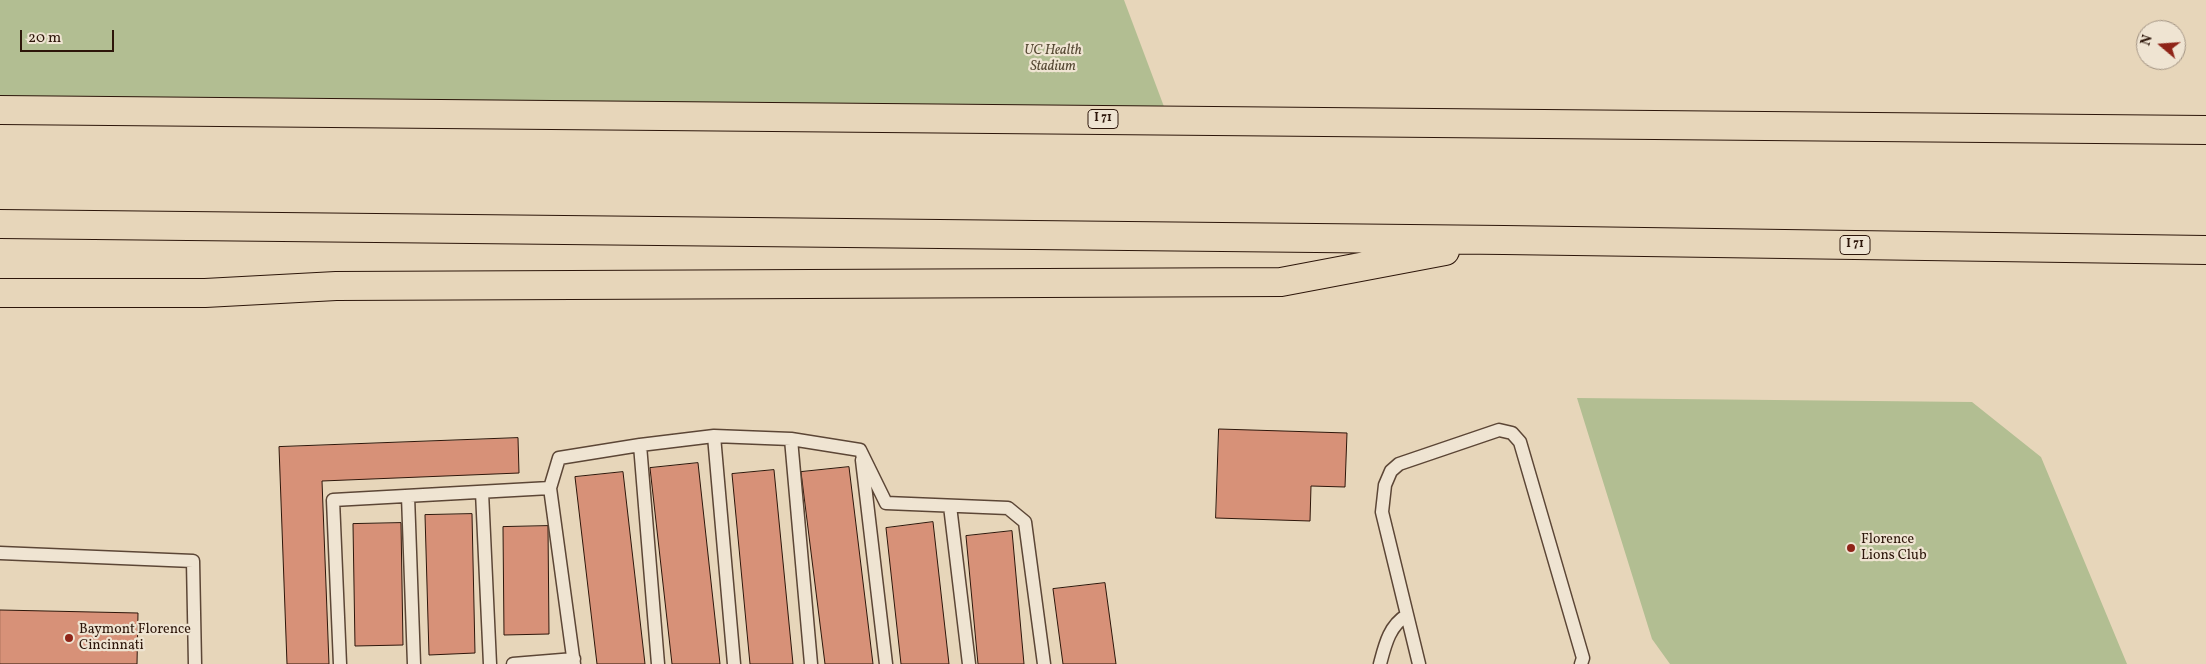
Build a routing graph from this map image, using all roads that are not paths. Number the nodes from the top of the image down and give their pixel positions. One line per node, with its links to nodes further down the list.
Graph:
1 (0, 110): 2 (highway, I 71)
2 (2206, 130)
3 (0, 224): 4 (highway, I 71)
4 (1504, 240): 5 (highway, I 71); 6 (highway)
5 (2206, 250)
6 (0, 293)
7 (714, 436): 8 (lane); 9 (lane); 24 (lane)
8 (791, 439): 10 (lane); 25 (lane)
9 (640, 445): 11 (lane); 23 (lane)
10 (860, 450): 14 (lane); 26 (lane)
11 (550, 488): 12 (lane); 17 (lane)
12 (482, 492): 13 (lane); 21 (lane)
13 (408, 496): 19 (lane); 20 (lane)
14 (950, 506): 27 (lane); 28 (lane)
15 (0, 553): 18 (lane)
16 (1407, 615): 29 (lane); 30 (lane); 31 (lane)
17 (574, 662): 22 (lane)
18 (194, 664)
19 (340, 664)
20 (414, 664)
21 (490, 664)
22 (513, 664)
23 (658, 664)
24 (734, 664)
25 (811, 664)
26 (886, 664)
27 (970, 664)
28 (1044, 664)
29 (1380, 664)
30 (1419, 664)
31 (1581, 664)

